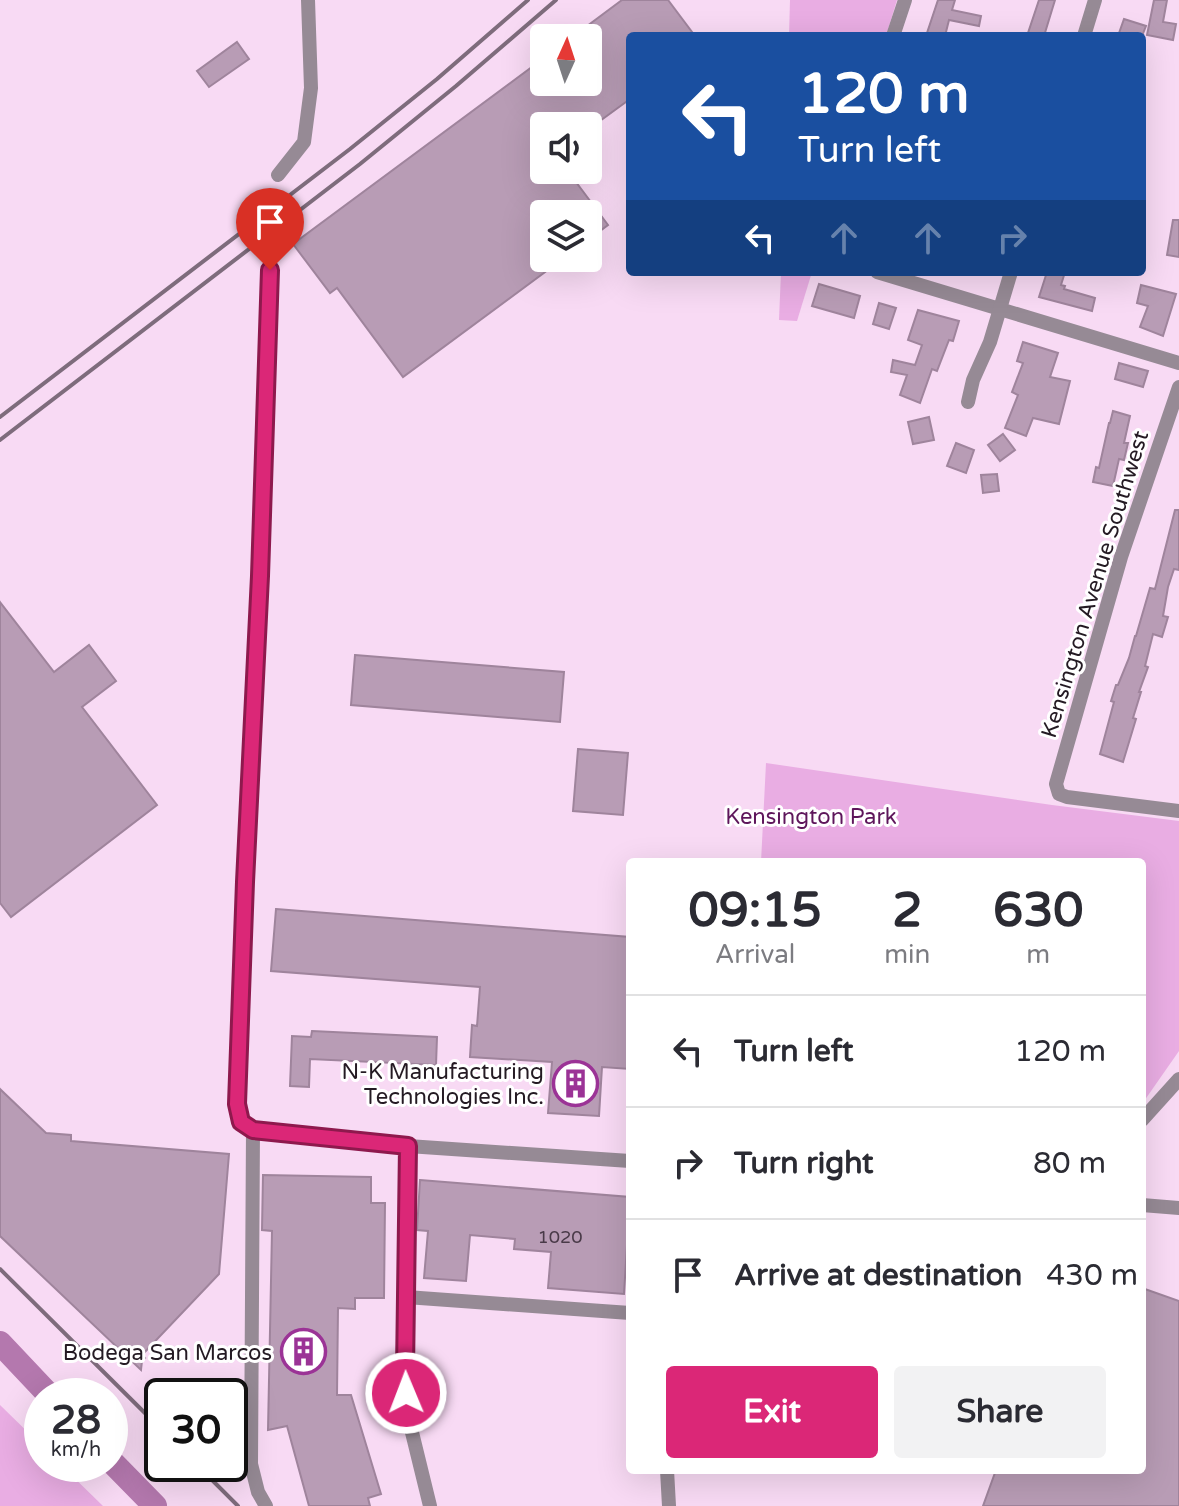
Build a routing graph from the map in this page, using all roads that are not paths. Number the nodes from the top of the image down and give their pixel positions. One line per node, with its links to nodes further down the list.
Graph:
1 (308, 0): 6 (street)
2 (905, 0): 4 (street)
3 (1095, 0): 5 (street)
4 (894, 32)
5 (1085, 32)
6 (278, 175)
7 (270, 270): 17 (street)
8 (890, 276): 10 (street)
9 (1010, 276): 10 (street)
10 (1000, 310): 11 (street); 13 (street)
11 (1179, 363)
12 (1179, 387): 14 (street, Kensington Avenue Southwest)
13 (968, 402)
14 (1179, 811)
15 (1179, 1079): 16 (street)
16 (1146, 1116)
17 (253, 1130): 18 (street); 25 (street)
18 (408, 1146): 19 (street); 22 (street)
19 (626, 1161)
20 (1146, 1205): 21 (street)
21 (1179, 1208)
22 (406, 1297): 23 (street); 26 (street)
23 (626, 1313)
24 (667, 1474): 27 (street)
25 (266, 1506)
26 (430, 1506)
27 (669, 1506)

